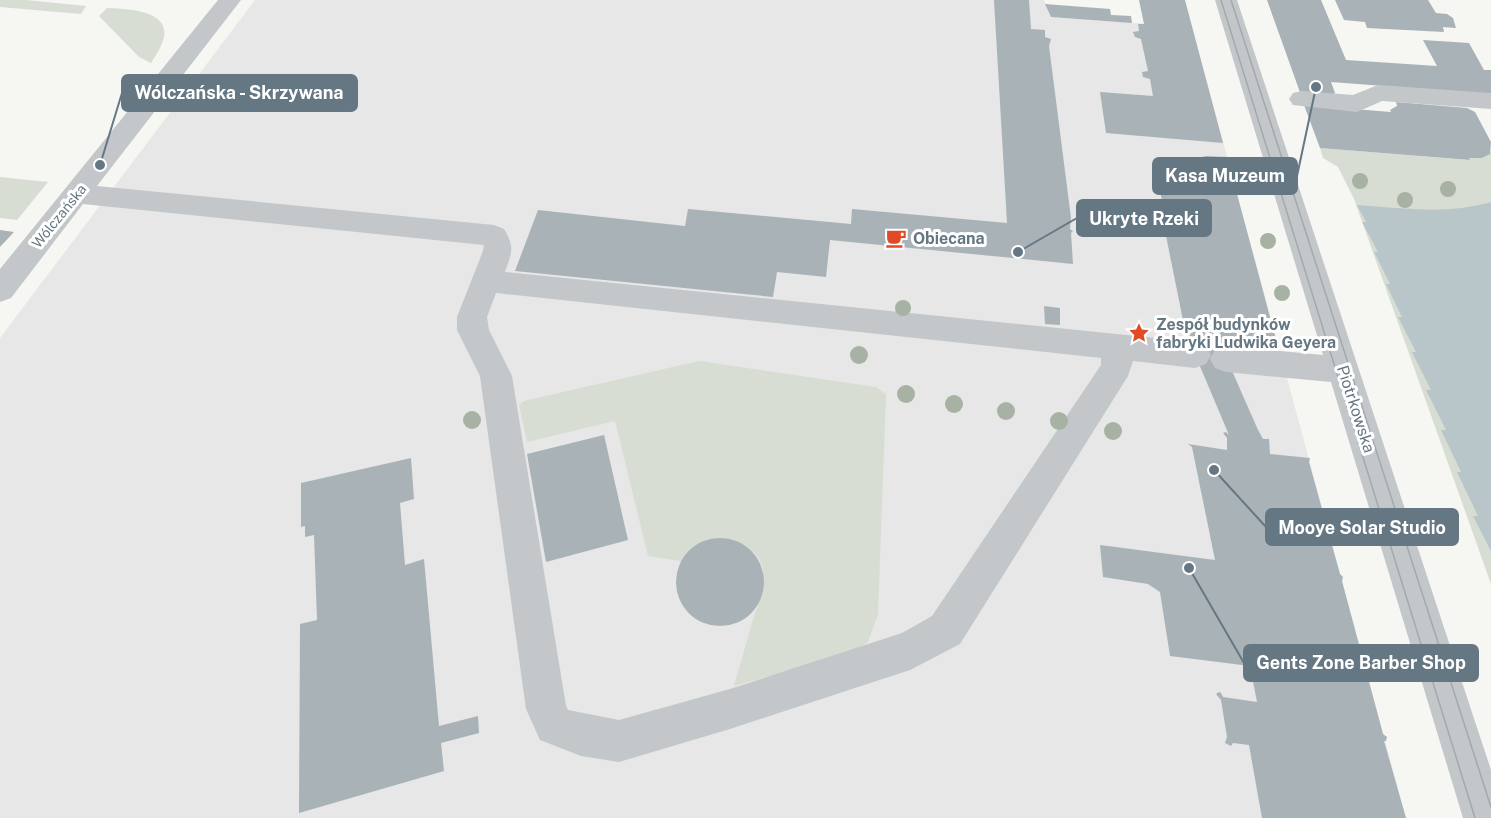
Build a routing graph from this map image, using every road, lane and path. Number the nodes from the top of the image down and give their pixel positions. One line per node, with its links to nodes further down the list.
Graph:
1 (230, 0): 5 (street, Wólczańska)
2 (1226, 0): 9 (street, Piotrkowska)
3 (1302, 99): 4 (street)
4 (1491, 101)
5 (77, 194): 6 (street); 7 (street, Wólczańska)
6 (486, 280): 8 (street); 8 (street)
7 (0, 290)
8 (1117, 348): 9 (street)
9 (1343, 370): 10 (street, Piotrkowska)
10 (1485, 818)

